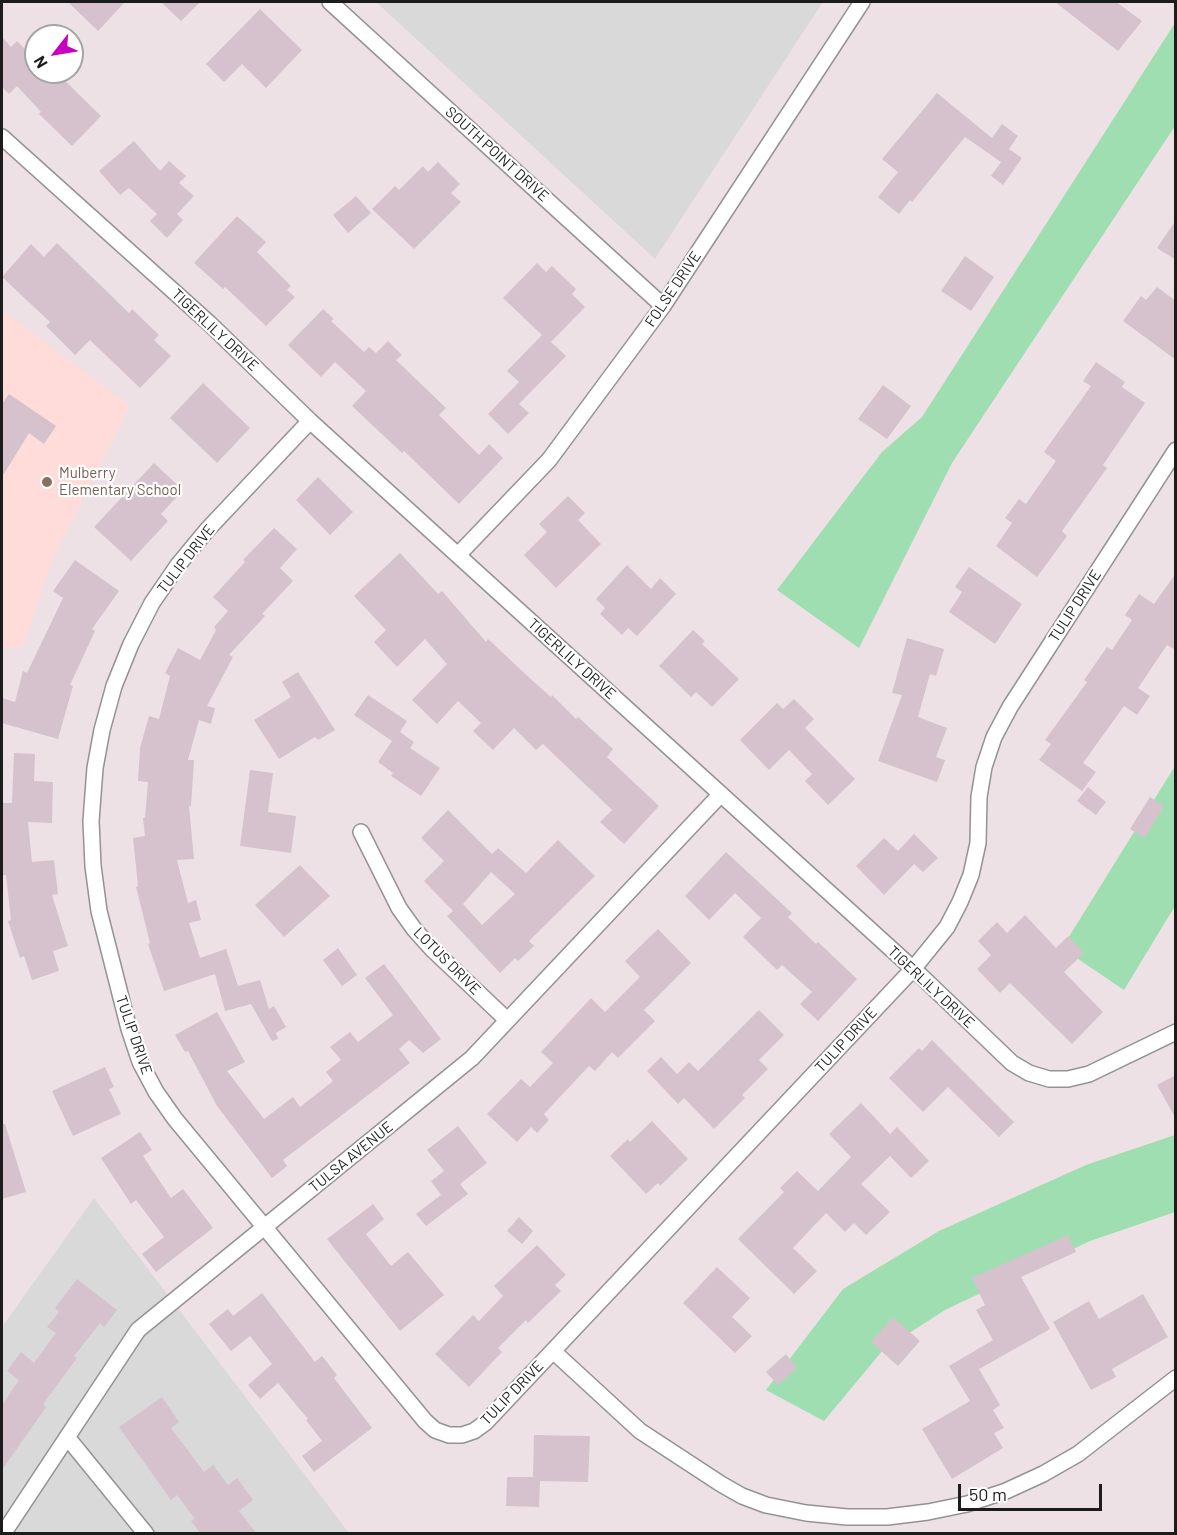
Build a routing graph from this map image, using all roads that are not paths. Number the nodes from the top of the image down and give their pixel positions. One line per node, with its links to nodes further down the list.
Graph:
1 (330, 2): 4 (street, SOUTH POINT DRIVE)
2 (862, 2): 4 (street, FOLSE DRIVE)
3 (2, 137): 5 (street, TIGERLILY DRIVE)
4 (663, 306): 7 (street, FOLSE DRIVE)
5 (310, 421): 7 (street, TIGERLILY DRIVE); 13 (street, TULIP DRIVE)
6 (1176, 450): 10 (street, TULIP DRIVE)
7 (458, 555): 8 (street, TIGERLILY DRIVE)
8 (720, 794): 10 (street, TIGERLILY DRIVE); 11 (street, TULSA AVENUE)
9 (361, 832): 11 (street, LOTUS DRIVE)
10 (913, 969): 12 (street, TIGERLILY DRIVE); 14 (street, TULIP DRIVE)
11 (507, 1020): 13 (street, TULSA AVENUE)
12 (1176, 1032)
13 (264, 1227): 14 (street, TULIP DRIVE); 16 (street, TULSA AVENUE)
14 (553, 1351): 15 (street)
15 (1176, 1378)
16 (67, 1437): 17 (street, TULSA AVENUE); 18 (street)
17 (3, 1533)
18 (146, 1533)

